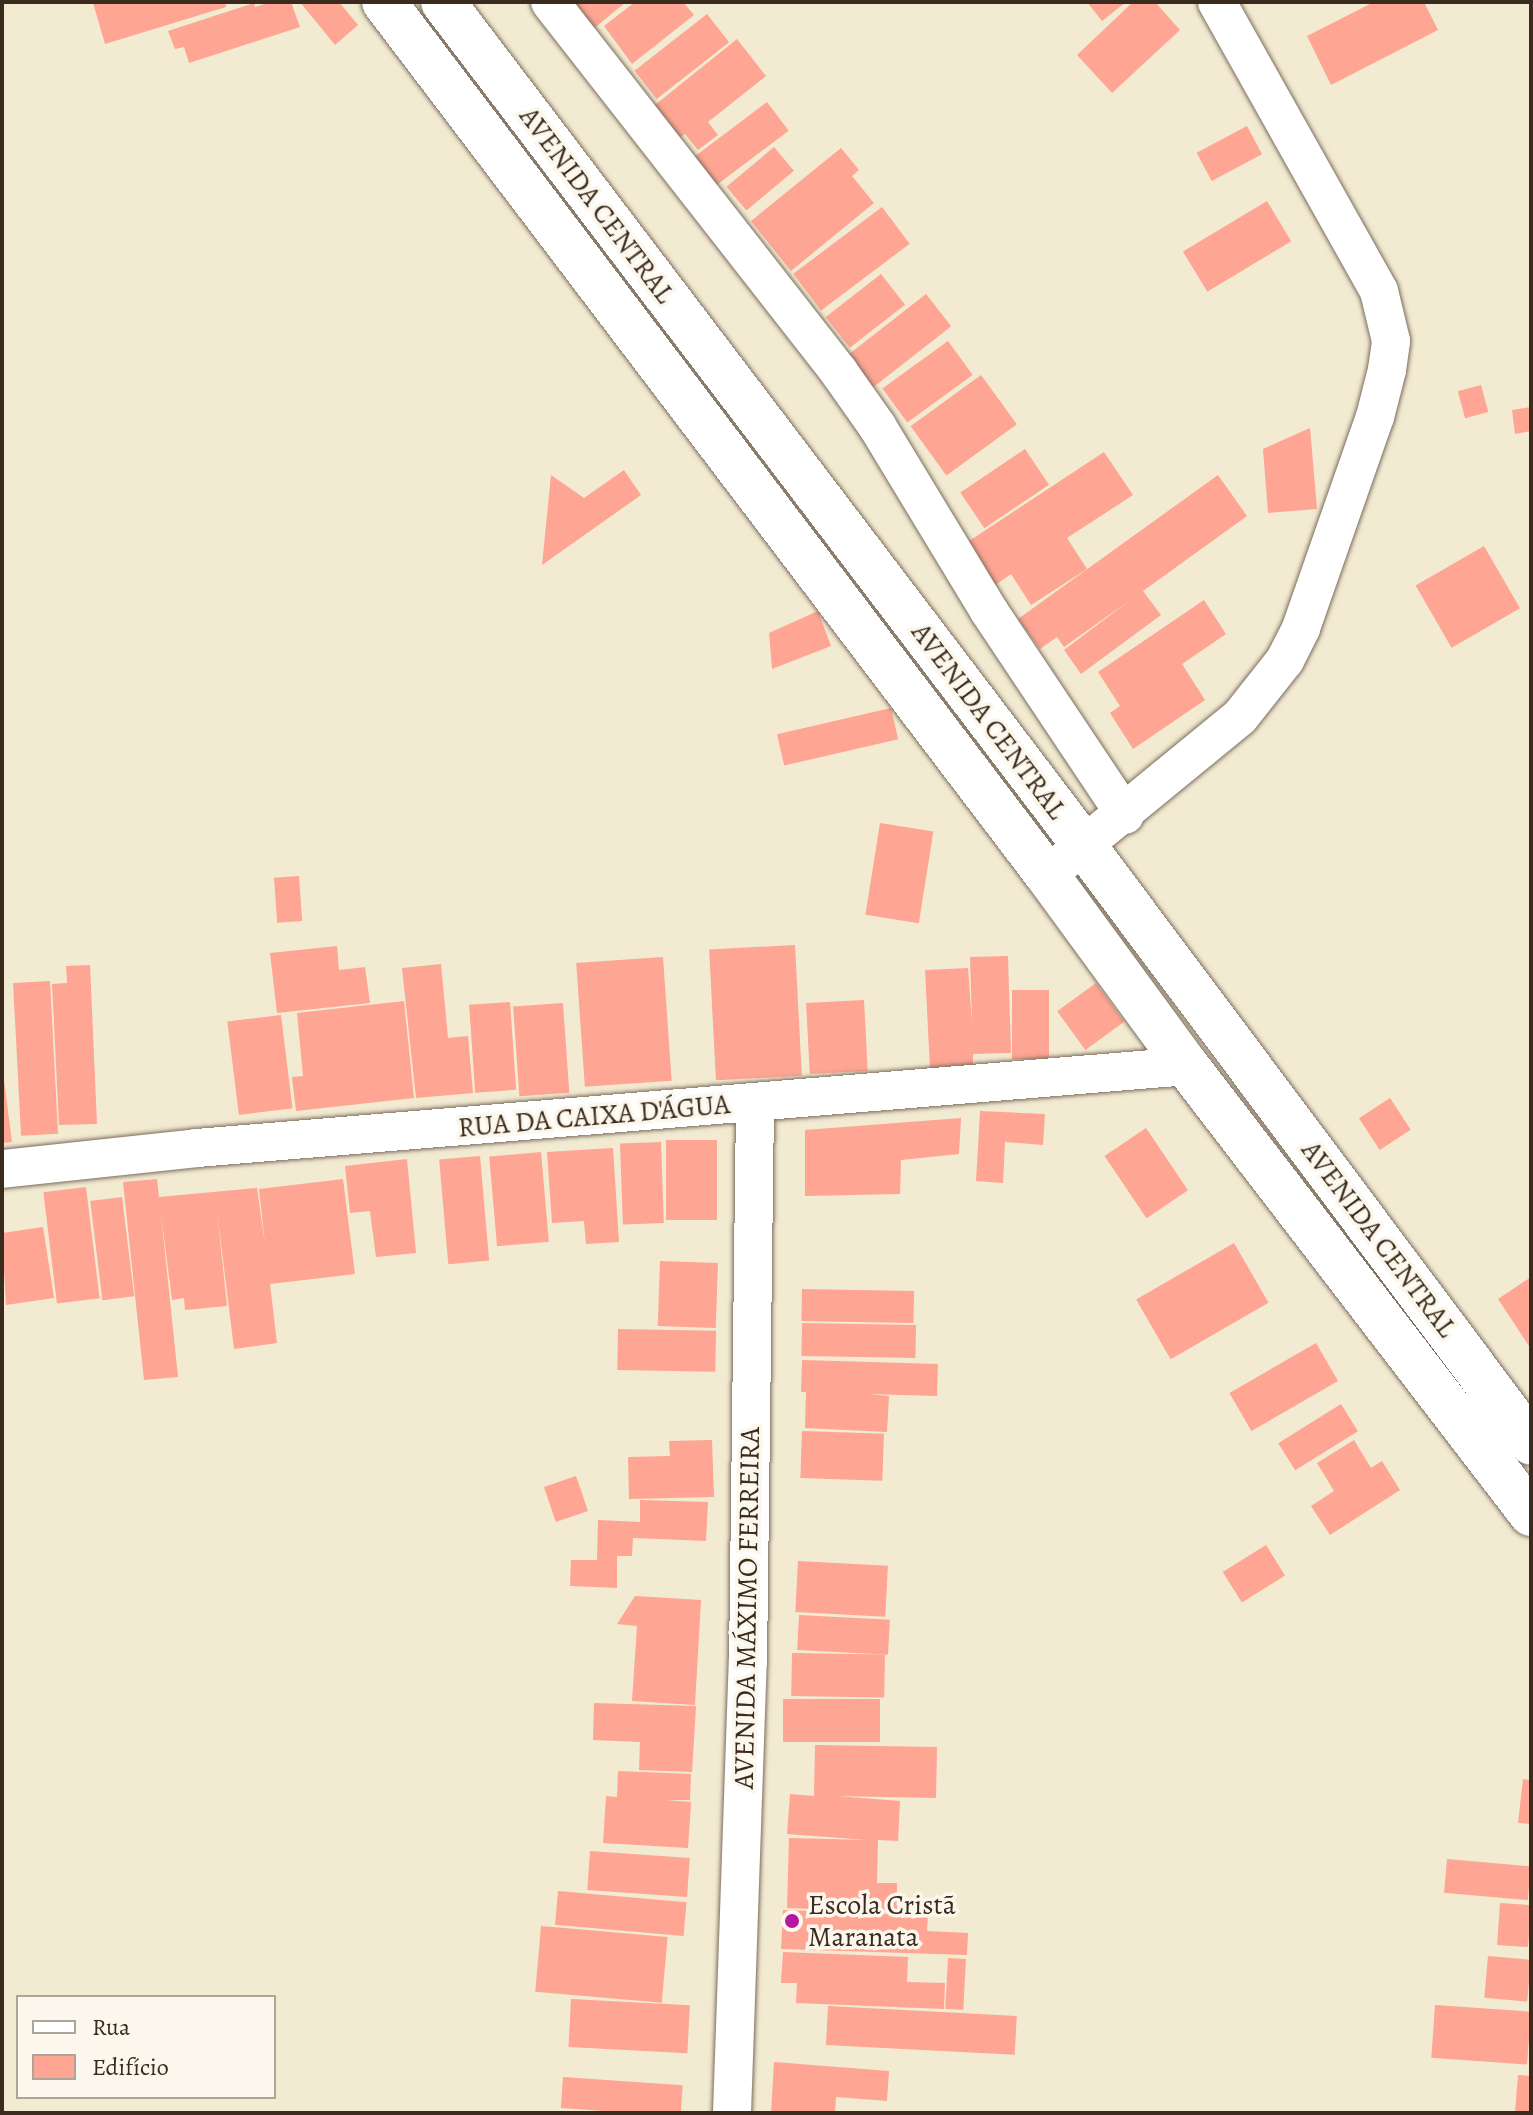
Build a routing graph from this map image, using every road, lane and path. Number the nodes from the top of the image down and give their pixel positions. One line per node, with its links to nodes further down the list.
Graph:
1 (384, 2): 7 (main road)
2 (443, 2): 6 (main road, AVENIDA CENTRAL)
3 (550, 2): 5 (street)
4 (1217, 2): 5 (street)
5 (1125, 815): 6 (street)
6 (1085, 847): 7 (street); 11 (main road, AVENIDA CENTRAL)
7 (1047, 875): 8 (main road)
8 (1187, 1066): 9 (street, RUA DA CAIXA D'ÁGUA); 12 (main road)
9 (755, 1103): 10 (street, RUA DA CAIXA D'ÁGUA); 13 (street, AVENIDA MÁXIMO FERREIRA)
10 (2, 1169)
11 (1531, 1443)
12 (1531, 1514)
13 (732, 2113)

